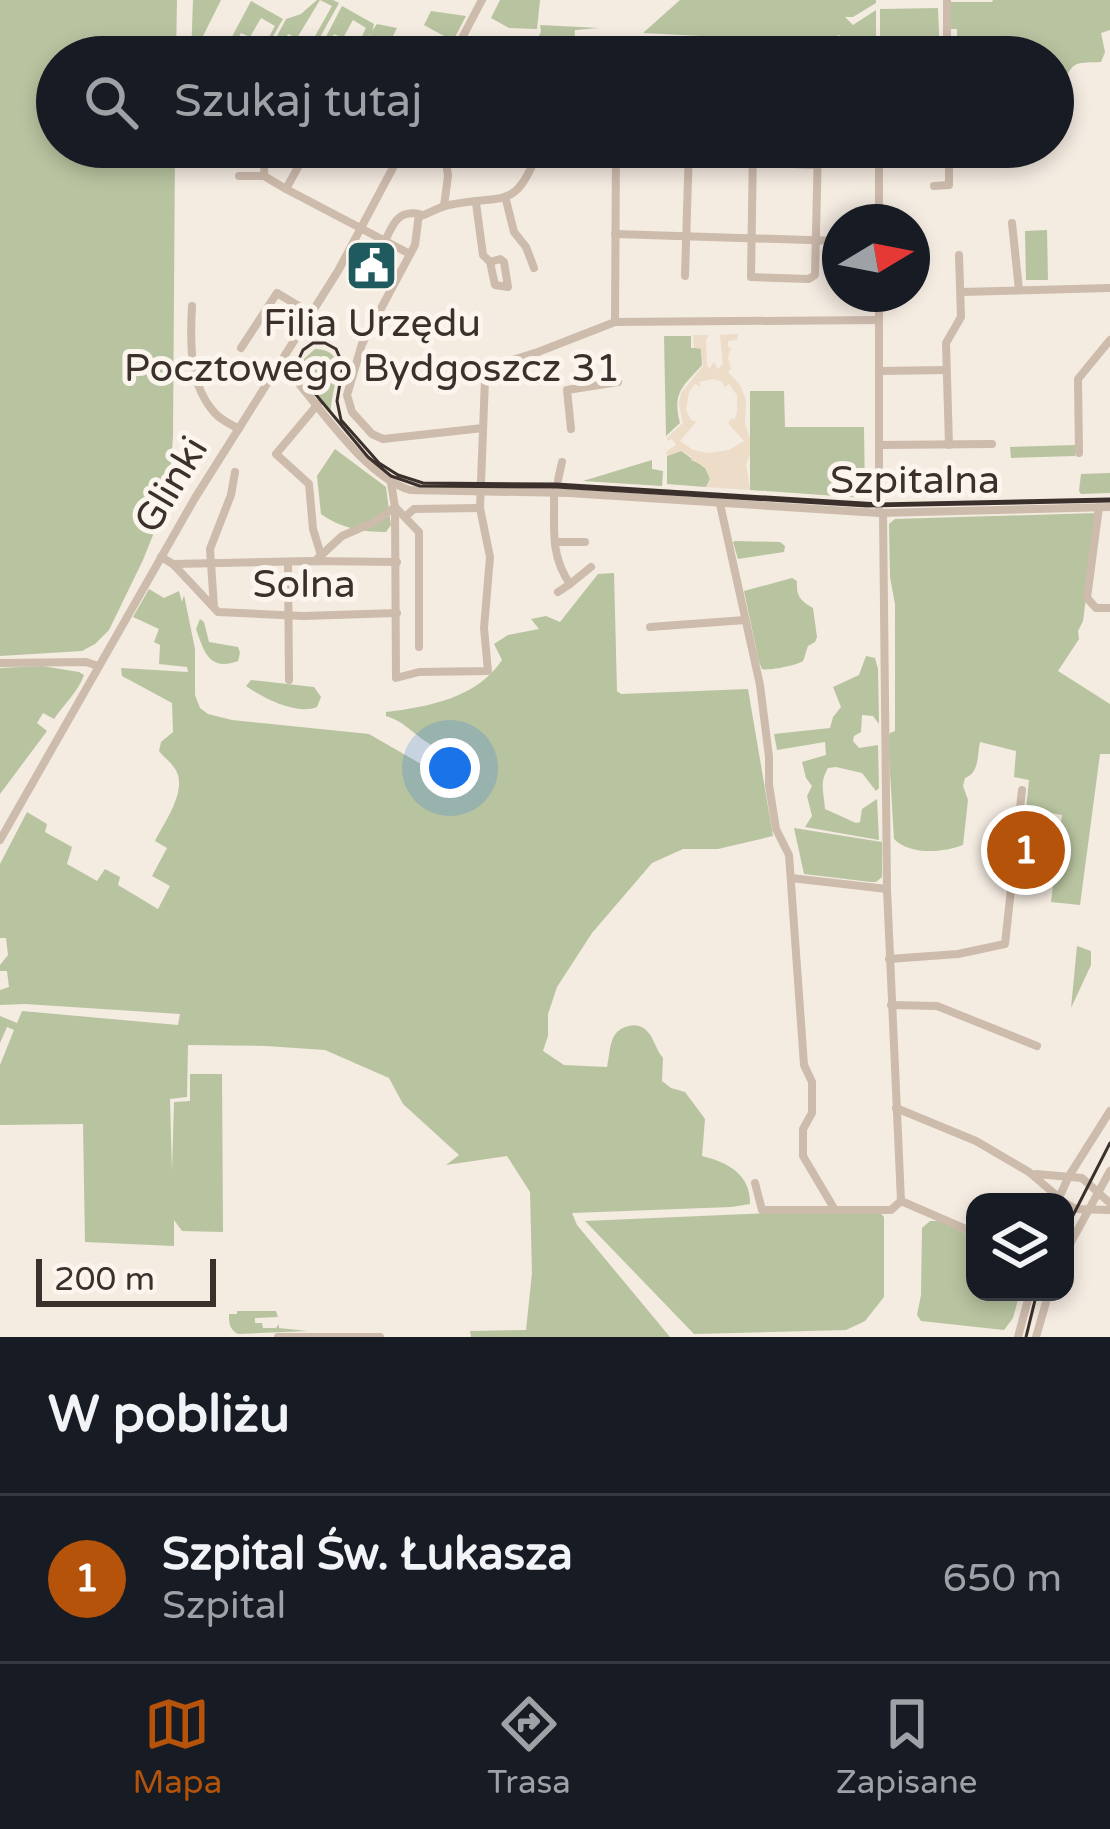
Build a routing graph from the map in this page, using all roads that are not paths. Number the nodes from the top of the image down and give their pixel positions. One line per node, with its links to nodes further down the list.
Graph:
1 (482, 0): 3 (street)
2 (946, 2): 4 (street)
3 (463, 36)
4 (947, 36)
5 (264, 168): 17 (street)
6 (298, 168): 19 (street)
7 (393, 168): 26 (street, Glinki)
8 (447, 168): 23 (street)
9 (531, 168): 20 (street)
10 (616, 168): 27 (street)
11 (689, 168): 28 (street)
12 (753, 168): 29 (street)
13 (818, 168): 30 (street)
14 (879, 168): 22 (street)
15 (949, 168): 18 (street)
16 (238, 176): 17 (street)
17 (264, 176): 19 (street)
18 (934, 186)
19 (286, 189): 26 (street)
20 (506, 200): 21 (street); 36 (street)
21 (476, 203): 23 (street); 35 (street)
22 (879, 204)
23 (444, 206): 24 (street)
24 (421, 217): 32 (street); 33 (street)
25 (1012, 223): 39 (street)
26 (361, 229): 32 (street); 43 (street, Glinki)
27 (615, 234): 28 (street); 45 (street)
28 (687, 236): 29 (street); 37 (street)
29 (751, 238): 30 (street); 30 (street)
30 (816, 240): 31 (street)
31 (822, 240)
32 (385, 241): 33 (street)
33 (410, 254): 53 (street)
34 (959, 255): 40 (street)
35 (490, 262)
36 (534, 268)
37 (686, 276)
38 (1110, 288): 39 (street)
39 (1019, 290): 40 (street)
40 (961, 292): 50 (street)
41 (192, 306): 54 (street)
42 (879, 312): 44 (street)
43 (312, 314): 47 (street); 48 (street, Glinki)
44 (879, 320): 45 (street); 49 (street)
45 (615, 322): 53 (street)
46 (1110, 340): 59 (street)
47 (241, 348)
48 (281, 362): 52 (street); 54 (street, Glinki)
49 (879, 370): 50 (street); 57 (street)
50 (946, 370): 58 (street)
51 (618, 382): 55 (street)
52 (317, 404): 63 (street); 76 (street)
53 (483, 428): 65 (street)
54 (239, 429): 75 (street, Glinki)
55 (571, 430)
56 (992, 444): 58 (street)
57 (879, 445): 58 (street); 70 (street)
58 (949, 445)
59 (1079, 453)
60 (562, 462): 62 (street)
61 (235, 472): 77 (street)
62 (558, 480)
63 (391, 483): 65 (street, Szpitalna); 67 (street, Solna)
64 (554, 492): 65 (street, Szpitalna); 66 (street, Szpitalna); 73 (street)
65 (480, 493): 69 (street)
66 (720, 504): 70 (street, Szpitalna); 88 (street)
67 (395, 507): 71 (street); 72 (street, Solna); 76 (street)
68 (1105, 507): 70 (street, Szpitalna); 85 (street)
69 (480, 508): 71 (street); 86 (street)
70 (881, 513): 97 (street)
71 (405, 516): 72 (street); 90 (street)
72 (396, 527): 79 (street, Solna)
73 (555, 542): 74 (street); 82 (street)
74 (585, 542)
75 (161, 557): 80 (street, Solna); 92 (street, Glinki)
76 (318, 558): 78 (street); 79 (street)
77 (210, 562): 78 (street); 80 (street); 84 (street)
78 (287, 562): 87 (street)
79 (397, 562): 86 (street, Solna)
80 (173, 564): 84 (street, Solna)
81 (591, 567): 82 (street)
82 (570, 584): 83 (street)
83 (558, 592)
84 (214, 608): 87 (street, Solna)
85 (1110, 608)
86 (397, 613): 87 (street, Solna)
87 (288, 615): 93 (street)
88 (745, 620): 89 (street); 96 (street)
89 (650, 627)
90 (419, 647)
91 (0, 663): 92 (street)
92 (98, 666): 95 (street, Glinki)
93 (289, 680)
94 (1022, 790): 98 (street)
95 (0, 840)
96 (791, 878): 97 (street); 114 (street)
97 (887, 889): 98 (street)
98 (889, 959): 99 (street)
99 (891, 1005): 100 (street); 101 (street)
100 (1037, 1046)
101 (896, 1108): 103 (street); 110 (street)
102 (1110, 1112): 105 (street)
103 (1029, 1172): 105 (street); 108 (street)
104 (1110, 1172): 107 (street)
105 (1069, 1176): 107 (street); 109 (street)
106 (755, 1183): 114 (street)
107 (1099, 1192): 111 (street); 113 (street)
108 (1052, 1193)
109 (1064, 1193)
110 (901, 1201): 114 (street); 115 (street)
111 (1110, 1206): 113 (street)
112 (1074, 1208): 113 (street)
113 (1089, 1209): 116 (street)
114 (835, 1210)
115 (966, 1228)
116 (1074, 1236)
117 (1028, 1301): 122 (street)
118 (1046, 1301): 123 (street)
119 (379, 1336): 121 (street)
120 (278, 1337): 121 (street)
121 (289, 1337)
122 (1018, 1337)
123 (1036, 1337)

